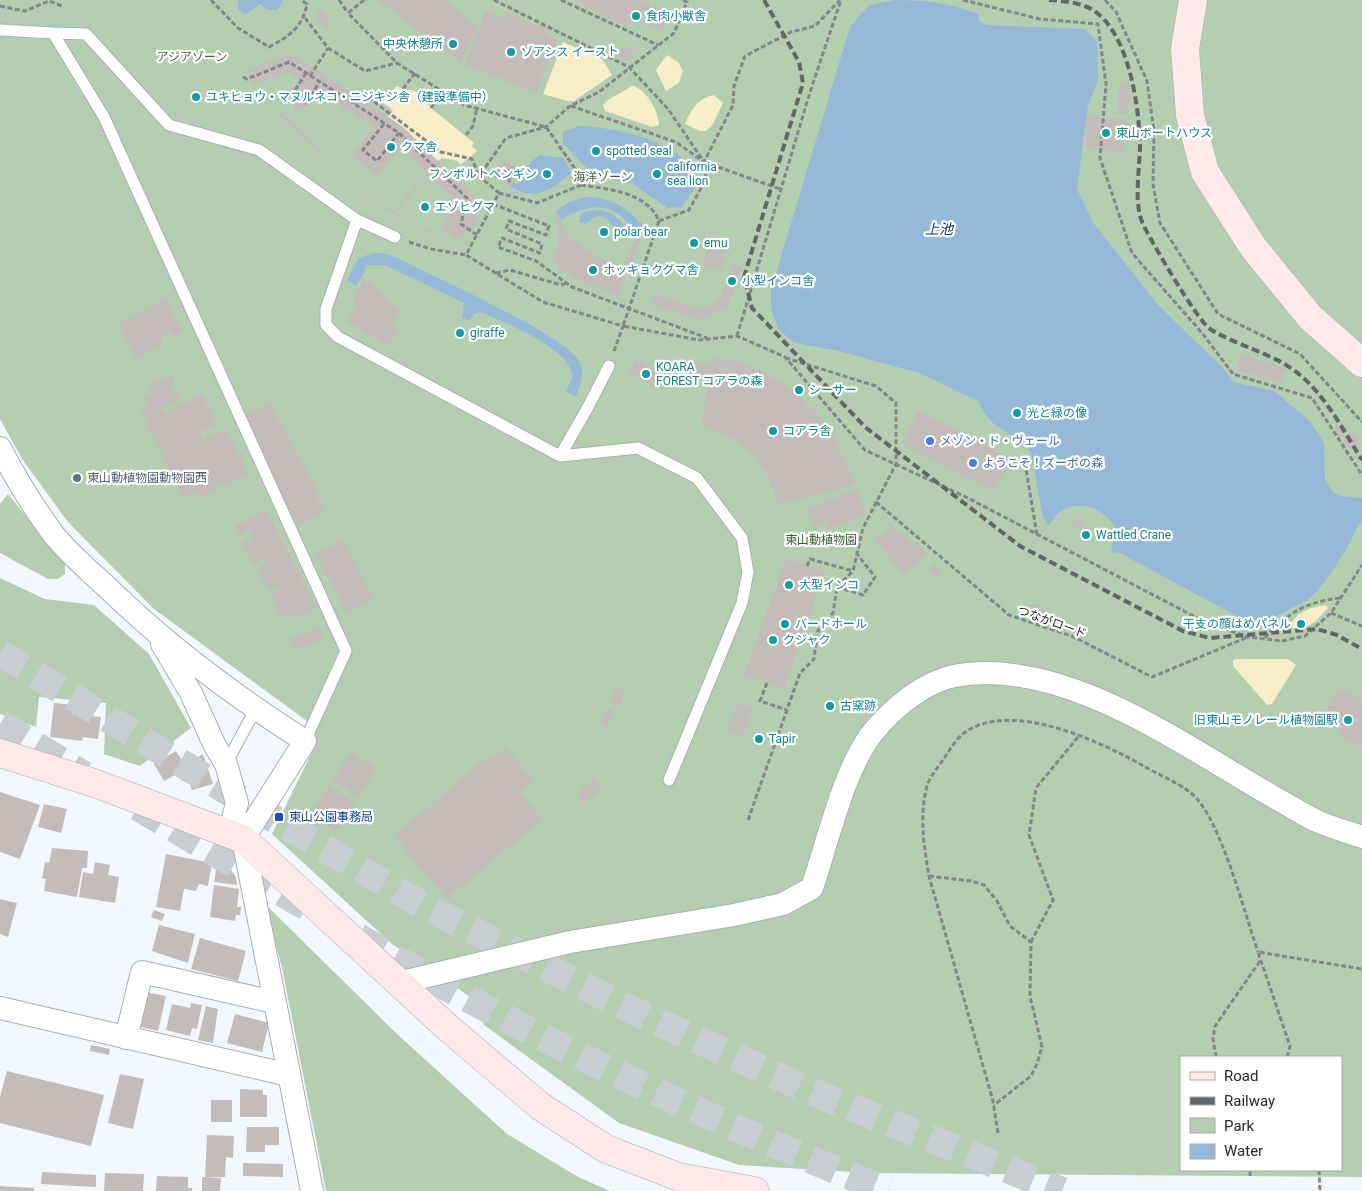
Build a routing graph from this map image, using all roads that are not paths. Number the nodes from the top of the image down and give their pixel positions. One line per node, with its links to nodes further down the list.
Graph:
1 (1193, 0): 6 (street)
2 (0, 30): 3 (lane)
3 (53, 33): 4 (lane); 12 (lane)
4 (357, 220): 5 (lane); 9 (lane)
5 (395, 237)
6 (1362, 363)
7 (609, 366): 9 (lane)
8 (0, 448): 10 (street)
9 (560, 456): 15 (lane)
10 (155, 633): 11 (street); 14 (street)
11 (256, 710): 12 (street); 14 (lane)
12 (305, 741): 16 (street)
13 (0, 753): 16 (street)
14 (226, 764): 16 (street)
15 (669, 780)
16 (236, 836): 18 (street); 19 (street)
17 (1362, 837): 18 (street)
18 (398, 983): 24 (street)
19 (274, 1002): 21 (street); 22 (street)
20 (0, 1008): 21 (street)
21 (126, 1038): 22 (street)
22 (290, 1075): 23 (street)
23 (312, 1191)
24 (755, 1191)

